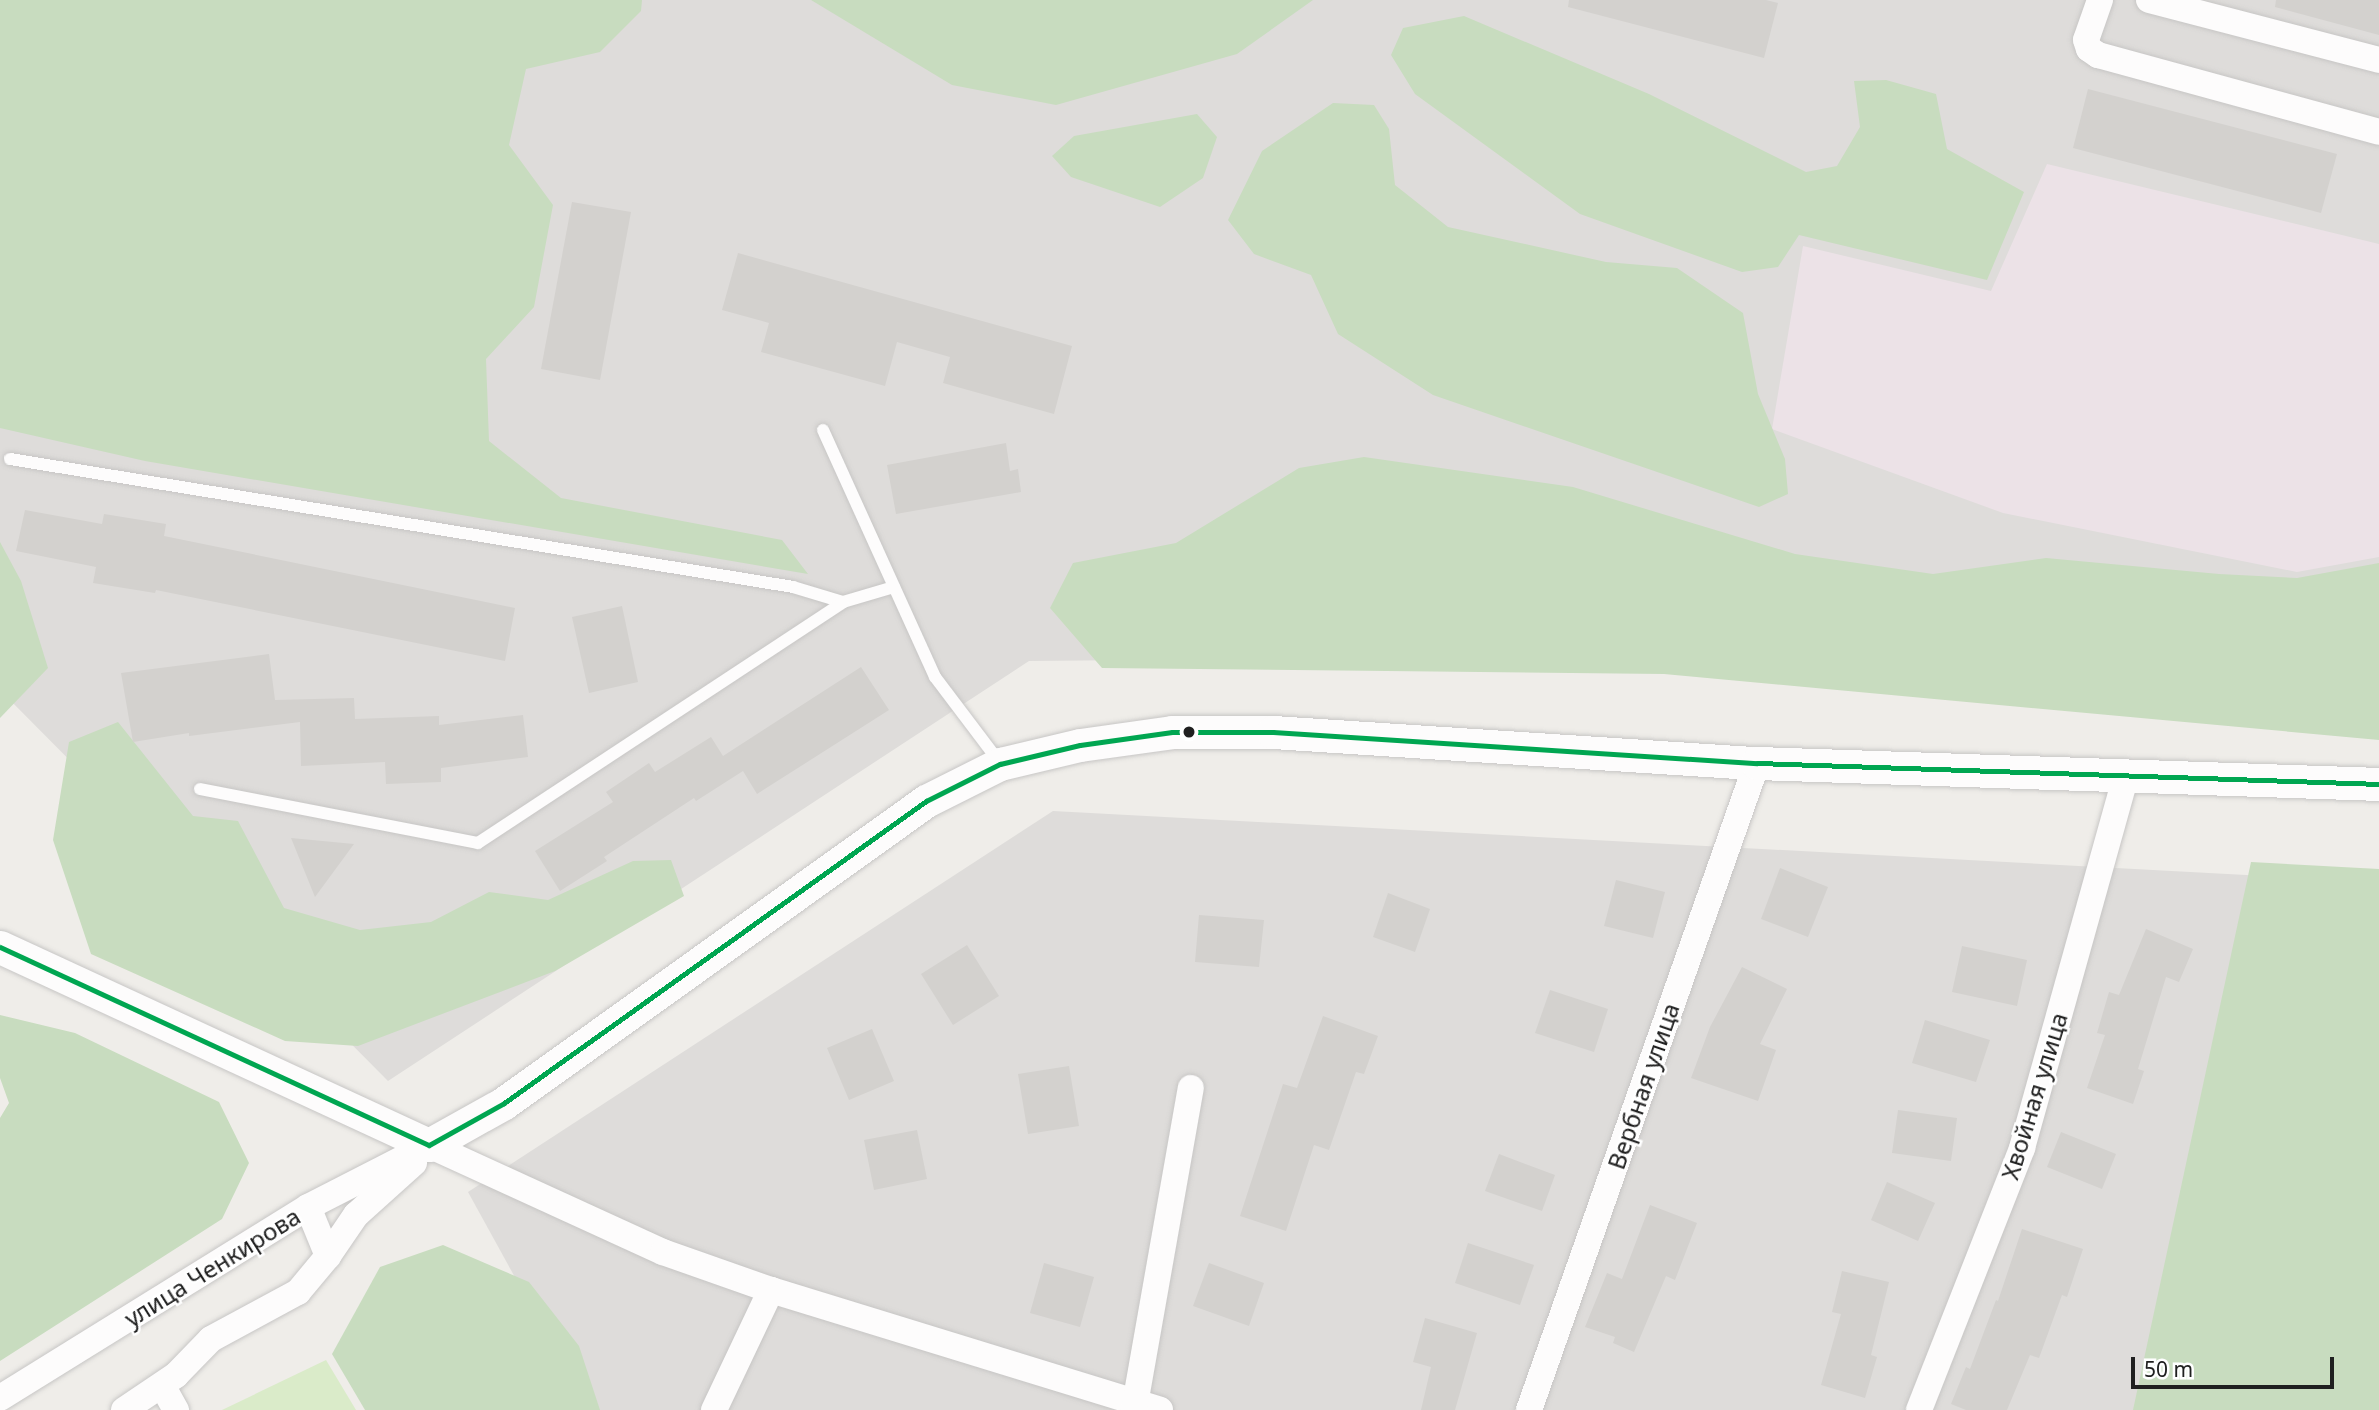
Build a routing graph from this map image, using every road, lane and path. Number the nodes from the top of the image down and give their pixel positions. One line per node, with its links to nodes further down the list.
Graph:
1 (2100, 0): 4 (street)
2 (2149, 0): 3 (street)
3 (2379, 60)
4 (2379, 132)
5 (823, 430): 7 (lane)
6 (10, 459): 8 (lane)
7 (894, 587): 8 (lane); 10 (lane)
8 (843, 602): 13 (lane)
9 (1757, 763): 10 (street); 11 (street); 26 (street, Вербная улица)
10 (1000, 764): 16 (street)
11 (2126, 775): 12 (street); 27 (street, Хвойная улица)
12 (2379, 784)
13 (201, 789)
14 (0, 947): 16 (street)
15 (1191, 1088): 22 (street)
16 (429, 1145): 17 (street, улица Ченкирова); 18 (street); 19 (street)
17 (308, 1207): 18 (street); 21 (street, улица Ченкирова)
18 (328, 1256): 20 (street)
19 (771, 1290): 22 (street); 25 (street)
20 (162, 1385): 23 (street); 24 (street)
21 (0, 1398)
22 (1143, 1408)
23 (124, 1410)
24 (176, 1410)
25 (714, 1410)
26 (1529, 1410)
27 (1919, 1410)

